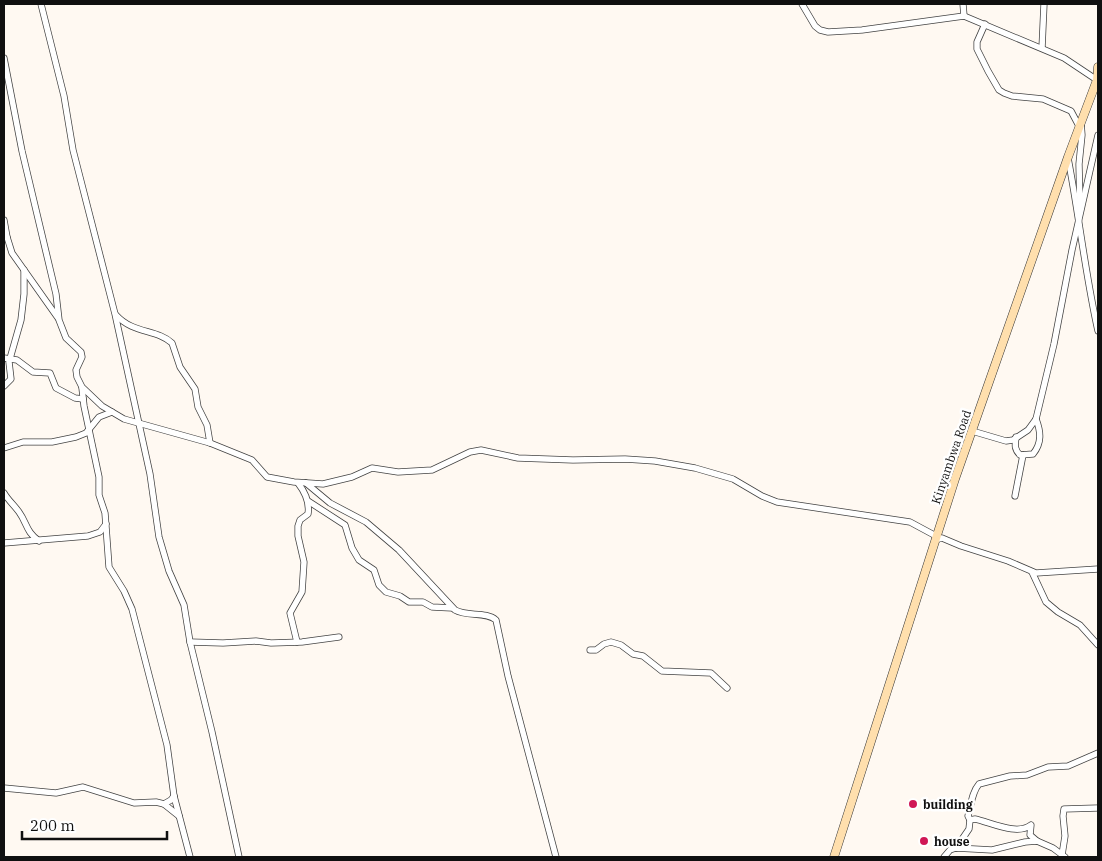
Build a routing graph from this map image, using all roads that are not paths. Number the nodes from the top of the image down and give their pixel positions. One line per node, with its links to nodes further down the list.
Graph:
1 (41, 4): 19 (street)
2 (802, 4): 5 (street)
3 (963, 4): 5 (street)
4 (1044, 4): 7 (street)
5 (964, 16): 6 (street)
6 (985, 24): 7 (street); 11 (street)
7 (1042, 48): 10 (street)
8 (4, 58): 20 (street)
9 (1098, 67): 10 (street, Kinyambwa Road)
10 (1097, 80): 11 (street, Kinyambwa Road)
11 (1080, 124): 13 (street, Kinyambwa Road); 14 (street)
12 (1098, 135): 14 (street)
13 (1068, 157): 14 (street); 30 (street, Kinyambwa Road)
14 (1079, 219): 21 (street); 27 (street)
15 (4, 220): 16 (street)
16 (6, 237): 17 (street)
17 (7, 247): 18 (street)
18 (24, 270): 20 (street); 22 (street)
19 (115, 314): 28 (street); 32 (street)
20 (59, 320): 24 (street)
21 (1098, 330)
22 (6, 358): 23 (street); 25 (street)
23 (4, 386)
24 (82, 388): 25 (street); 26 (street)
25 (83, 399): 29 (street)
26 (112, 412): 28 (street); 29 (street)
27 (1036, 419): 31 (street); 34 (street)
28 (139, 424): 32 (street); 48 (street)
29 (88, 429): 33 (street); 40 (street)
30 (972, 431): 31 (street); 41 (street, Kinyambwa Road)
31 (1016, 438): 34 (street)
32 (210, 442): 35 (street)
33 (4, 448)
34 (1023, 455): 38 (street)
35 (298, 482): 36 (street); 39 (street)
36 (306, 483): 41 (street); 46 (street)
37 (4, 493): 42 (street)
38 (1015, 496)
39 (308, 501): 46 (street); 49 (street)
40 (106, 524): 42 (street); 55 (street)
41 (936, 538): 45 (street); 66 (street, Kinyambwa Road)
42 (39, 541): 43 (street)
43 (4, 543)
44 (1098, 569): 45 (street)
45 (1032, 572): 50 (street)
46 (452, 608): 65 (street)
47 (339, 637): 49 (street)
48 (190, 642): 49 (street); 64 (street)
49 (297, 642)
50 (1098, 645)
51 (590, 650): 52 (street)
52 (726, 688)
53 (1098, 752): 59 (street)
54 (4, 788): 56 (street)
55 (174, 796): 56 (street); 58 (street)
56 (164, 804): 58 (street)
57 (1098, 808): 62 (street)
58 (179, 816): 63 (street)
59 (970, 820): 60 (street); 61 (street)
60 (1037, 842): 61 (street); 62 (street)
61 (956, 848): 67 (street)
62 (1063, 856)
63 (190, 857)
64 (239, 857)
65 (556, 857)
66 (834, 857)
67 (944, 857)

